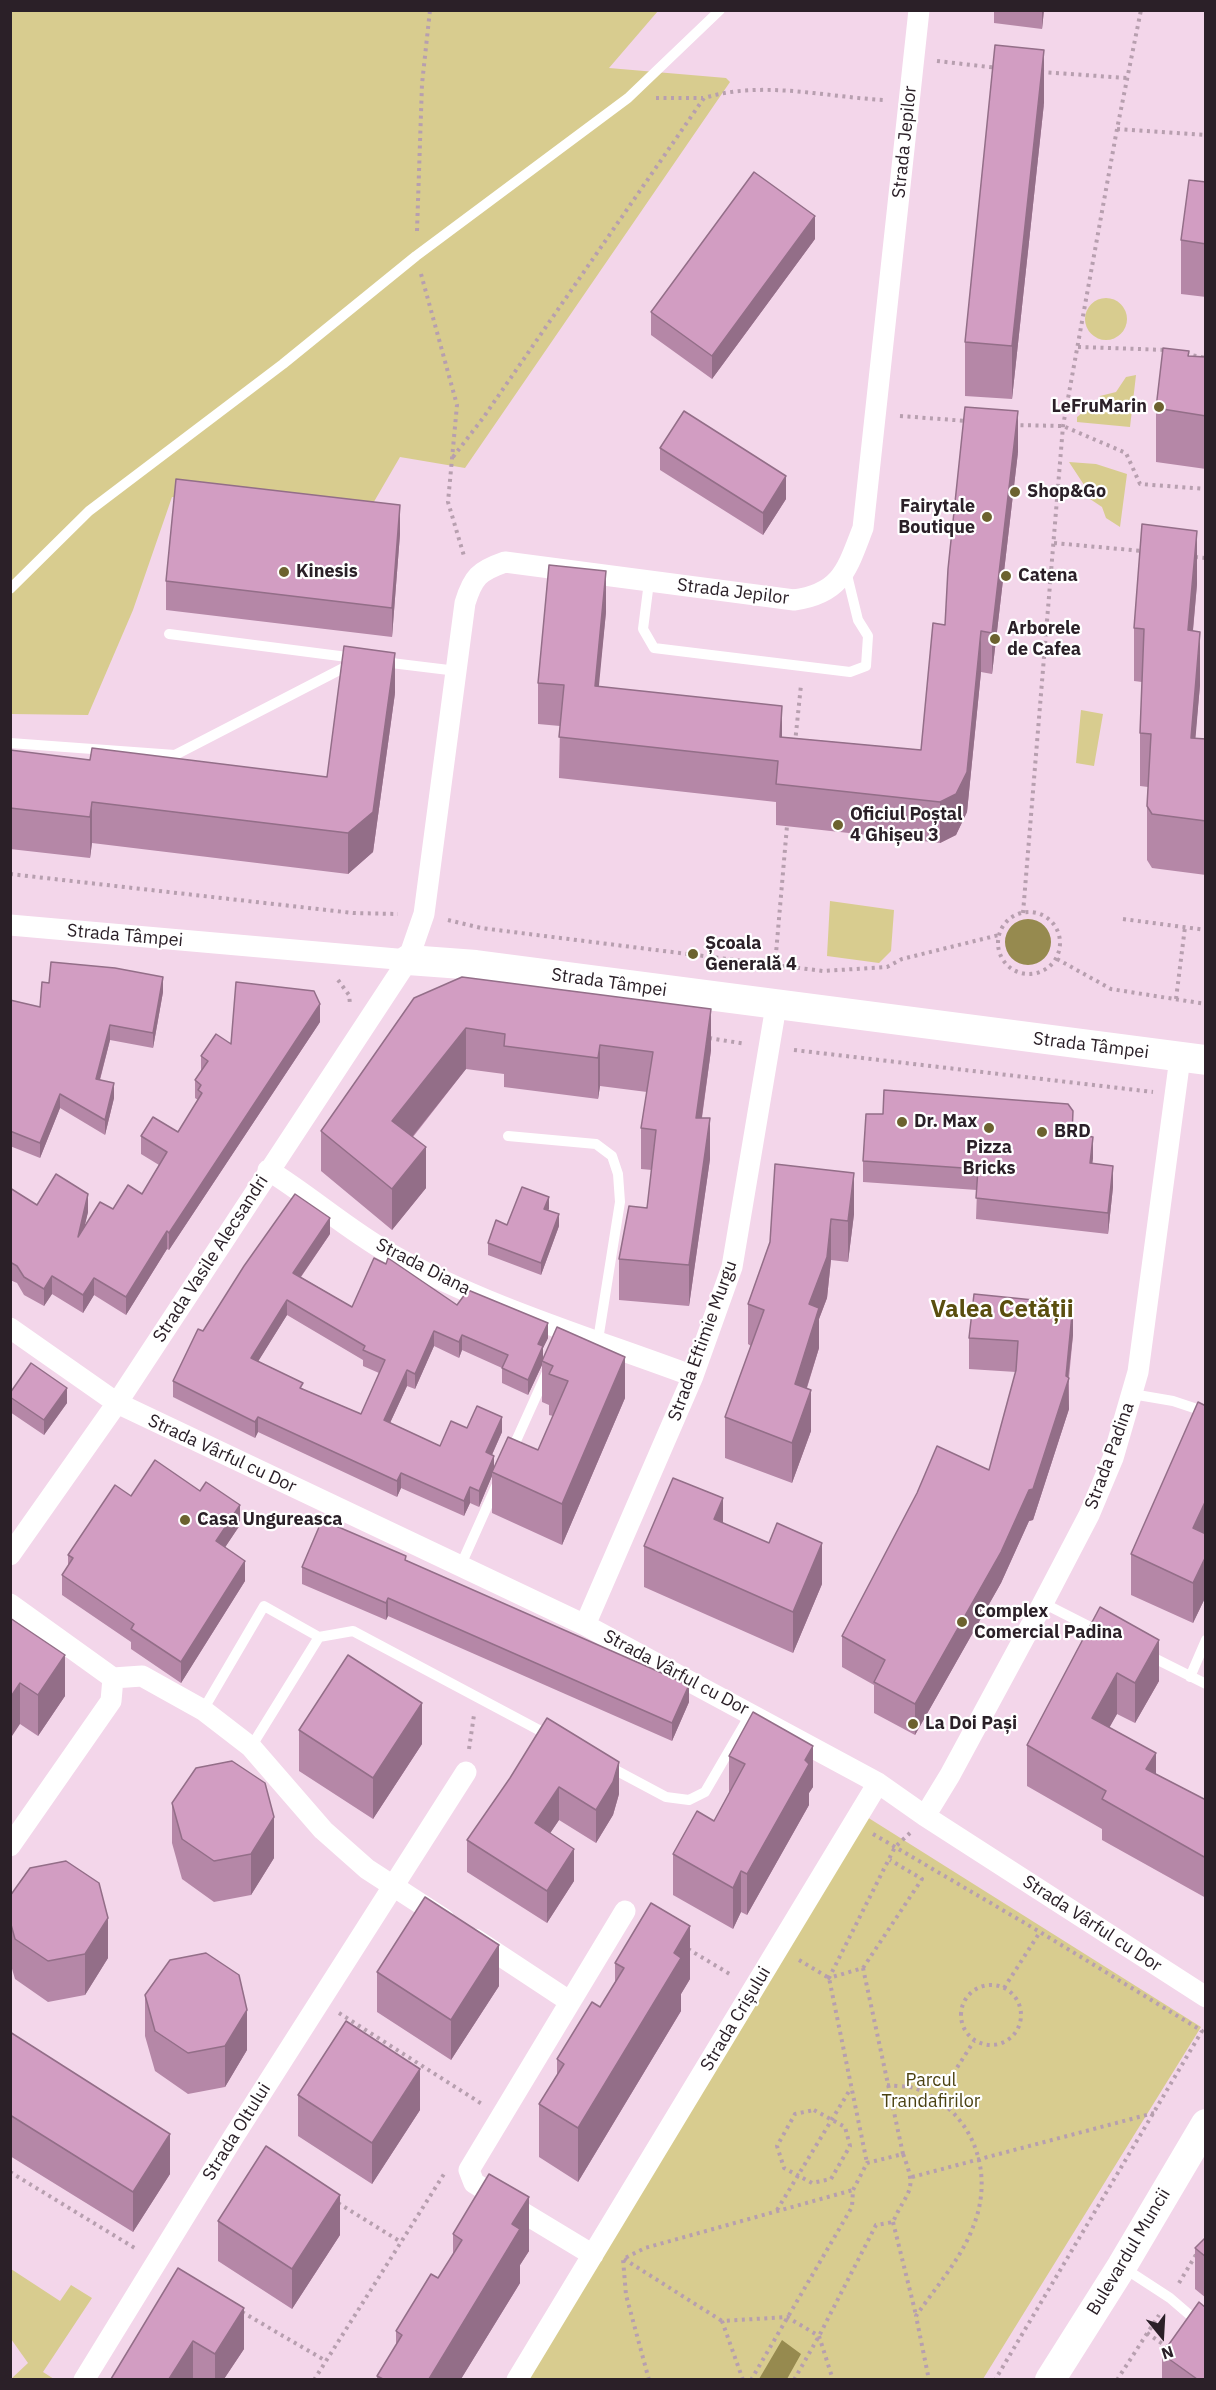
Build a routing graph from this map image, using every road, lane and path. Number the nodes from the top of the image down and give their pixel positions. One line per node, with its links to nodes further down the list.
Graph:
1 (720, 10): 9 (lane)
2 (919, 10): 4 (street, Strada Jepilor)
3 (1141, 10): 7 (path)
4 (914, 58): 5 (path); 10 (street, Strada Jepilor)
5 (1006, 69)
6 (1030, 71): 7 (path)
7 (1127, 78): 11 (path)
8 (704, 98): 9 (path); 10 (path); 25 (path)
9 (628, 99): 27 (lane)
10 (909, 102): 15 (street, Strada Jepilor)
11 (1117, 129): 12 (path); 13 (path)
12 (1206, 135)
13 (1078, 347): 14 (path); 18 (path)
14 (1206, 358)
15 (876, 414): 16 (path); 24 (street, Strada Jepilor)
16 (978, 422)
17 (1001, 424): 18 (path)
18 (1063, 426): 19 (path); 20 (path)
19 (1206, 489)
20 (1054, 543): 21 (path); 36 (path)
21 (1152, 552)
22 (1184, 556): 23 (path)
23 (1206, 558)
24 (846, 572): 26 (street, Strada Jepilor); 30 (lane)
25 (472, 581): 26 (street, Strada Jepilor); 31 (street)
26 (649, 582): 30 (lane)
27 (10, 589)
28 (169, 634): 29 (lane)
29 (361, 659): 31 (lane); 32 (lane)
30 (802, 666): 33 (path)
31 (457, 670): 45 (street)
32 (10, 743)
33 (795, 745)
34 (788, 826): 46 (path)
35 (10, 874): 37 (path)
36 (1023, 913): 43 (path); 44 (path)
37 (399, 914)
38 (446, 919): 46 (path)
39 (1123, 919): 41 (path)
40 (10, 925): 45 (street, Strada Tâmpei)
41 (1185, 927): 42 (path); 48 (path)
42 (1206, 930)
43 (999, 935): 44 (path); 46 (path)
44 (1056, 959): 48 (path)
45 (408, 960): 50 (street, Strada Tâmpei); 58 (street, Strada Vasile Alecsandri)
46 (775, 965)
47 (336, 978): 51 (path)
48 (1176, 999): 49 (path)
49 (1206, 1004)
50 (776, 1006): 55 (street, Strada Tâmpei); 62 (street, Strada Eftimie Murgu)
51 (346, 1014)
52 (702, 1037): 53 (path)
53 (748, 1044)
54 (787, 1050): 56 (path)
55 (1193, 1059): 63 (street, Strada Padina)
56 (1154, 1092)
57 (508, 1136): 60 (lane)
58 (268, 1170): 60 (street, Strada Diana); 64 (street, Strada Vasile Alecsandri)
59 (10, 1328): 64 (street, Strada Vârful cu Dor)
60 (598, 1340): 62 (street, Strada Diana)
61 (551, 1361): 66 (lane)
62 (693, 1376): 72 (street, Strada Eftimie Murgu)
63 (1132, 1394): 65 (lane); 71 (street, Strada Padina)
64 (117, 1403): 68 (street, Strada Vasile Alecsandri); 69 (street, Strada Vârful cu Dor)
65 (1206, 1412)
66 (508, 1459)
67 (503, 1470): 69 (lane)
68 (10, 1555)
69 (460, 1567): 72 (street, Strada Vârful cu Dor)
70 (10, 1604): 78 (street)
71 (1043, 1604): 74 (lane); 88 (street, Strada Padina)
72 (585, 1625): 82 (street, Strada Vârful cu Dor)
73 (319, 1637): 80 (lane); 81 (lane); 84 (lane)
74 (1116, 1640)
75 (1206, 1640): 77 (lane)
76 (1137, 1650): 77 (lane)
77 (1190, 1677): 79 (lane)
78 (113, 1678): 81 (street); 90 (street)
79 (1206, 1684)
80 (476, 1697): 83 (lane); 86 (path)
81 (203, 1710): 84 (street)
82 (751, 1713): 85 (lane); 87 (street, Strada Vârful cu Dor)
83 (561, 1741)
84 (251, 1747): 93 (street)
85 (592, 1758)
86 (466, 1772): 93 (street, Strada Oltului)
87 (878, 1783): 88 (street, Strada Vârful cu Dor); 101 (street, Strada Crișului)
88 (925, 1816): 102 (street, Strada Vârful cu Dor)
89 (865, 1829): 91 (path)
90 (10, 1846)
91 (895, 1847): 92 (path); 95 (path)
92 (890, 1860): 98 (path); 99 (path)
93 (394, 1886): 103 (street, Strada Oltului); 104 (street)
94 (625, 1911): 104 (street)
95 (1040, 1932): 100 (path); 106 (path)
96 (684, 1947): 101 (path)
97 (789, 1954): 99 (path)
98 (863, 1968): 99 (path); 108 (path)
99 (829, 1978): 109 (path)
100 (1004, 1988): 107 (path); 107 (path)
101 (754, 1989): 127 (street, Strada Crișului)
102 (1206, 1997)
103 (321, 2001): 112 (path); 130 (street, Strada Oltului)
104 (568, 2001): 112 (street)
105 (1206, 2025): 106 (path)
106 (1202, 2031): 111 (path)
107 (974, 2041): 110 (path)
108 (887, 2085): 110 (path); 115 (path)
109 (852, 2088): 113 (path); 117 (path)
110 (936, 2099): 116 (path)
111 (1154, 2113): 116 (path); 150 (path)
112 (500, 2116): 119 (street)
113 (832, 2120): 120 (path); 120 (path); 120 (path)
114 (1206, 2124): 131 (street, Bulevardul Muncii)
115 (903, 2154): 117 (path); 121 (path)
116 (978, 2160): 121 (path); 133 (path)
117 (867, 2163): 122 (path)
118 (10, 2172): 130 (path)
119 (469, 2174): 126 (path); 127 (street)
120 (799, 2175): 124 (path)
121 (912, 2177): 125 (path)
122 (853, 2190): 124 (path); 134 (path)
123 (332, 2199): 126 (path)
124 (777, 2211): 129 (path)
125 (893, 2222): 133 (path); 138 (path)
126 (401, 2242): 140 (path)
127 (593, 2255): 143 (street, Strada Crișului)
128 (616, 2255): 129 (path)
129 (623, 2259): 135 (path); 144 (path)
130 (157, 2262): 141 (street, Strada Oltului)
131 (1122, 2266): 136 (lane); 151 (street, Bulevardul Muncii)
132 (236, 2309): 140 (path)
133 (916, 2316): 149 (path)
134 (787, 2317): 135 (path); 138 (path); 146 (path)
135 (722, 2321): 145 (path)
136 (1206, 2329)
137 (1147, 2333): 139 (path)
138 (819, 2336): 147 (path); 148 (path)
139 (1174, 2352)
140 (326, 2361): 142 (path)
141 (84, 2379)
142 (314, 2379)
143 (517, 2379)
144 (649, 2379)
145 (743, 2379)
146 (751, 2379)
147 (794, 2379)
148 (833, 2379)
149 (929, 2379)
150 (995, 2379)
151 (1050, 2379)

